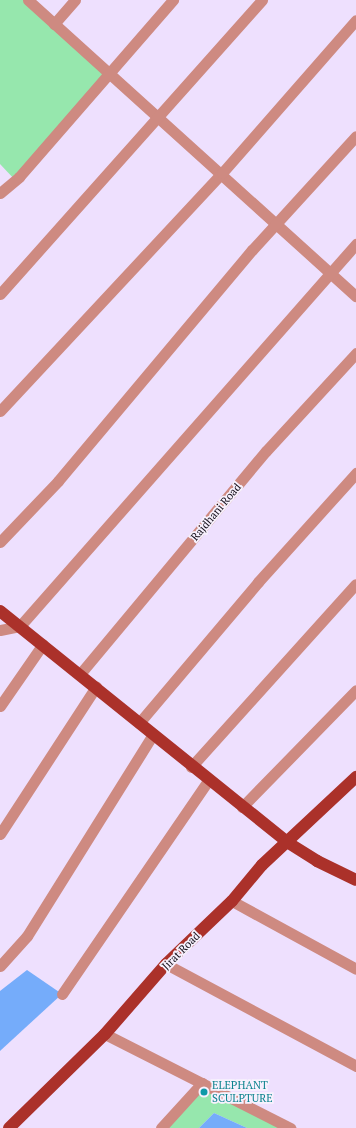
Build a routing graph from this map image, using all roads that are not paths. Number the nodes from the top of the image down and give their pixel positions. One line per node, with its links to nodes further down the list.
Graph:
1 (28, 0): 6 (street)
2 (74, 0): 6 (street)
3 (173, 0): 7 (street)
4 (262, 0): 8 (street)
5 (356, 20): 10 (street)
6 (54, 24): 7 (street)
7 (109, 75): 8 (street); 11 (street)
8 (158, 117): 10 (street); 15 (street)
9 (356, 136): 12 (street)
10 (222, 173): 12 (street); 18 (street)
11 (0, 193)
12 (276, 223): 14 (street); 20 (street)
13 (356, 244): 14 (street)
14 (331, 272): 16 (street); 23 (street)
15 (0, 294)
16 (356, 296)
17 (356, 353): 26 (street, Rajdhani Road)
18 (0, 411)
19 (356, 473): 30 (street)
20 (0, 542)
21 (356, 584): 32 (street)
22 (0, 611): 23 (main road)
23 (20, 626): 24 (street); 25 (main road)
24 (0, 630)
25 (43, 644): 26 (main road); 29 (street)
26 (80, 674): 27 (main road)
27 (96, 688): 30 (main road); 36 (street)
28 (356, 690): 35 (street)
29 (0, 706)
30 (139, 723): 31 (main road)
31 (153, 734): 32 (main road); 41 (street)
32 (191, 766): 34 (main road)
33 (356, 777): 37 (main road, Jirat Road)
34 (208, 781): 35 (main road); 43 (street)
35 (242, 807): 37 (main road)
36 (0, 834)
37 (287, 842): 38 (main road); 39 (main road, Jirat Road)
38 (356, 880)
39 (232, 901): 40 (main road, Jirat Road); 42 (street)
40 (166, 964): 44 (main road, Jirat Road); 45 (street)
41 (0, 966)
42 (356, 969)
43 (62, 994)
44 (105, 1034): 46 (street); 47 (main road, Jirat Road)
45 (356, 1066)
46 (202, 1083): 48 (street); 49 (street)
47 (9, 1128)
48 (161, 1128)
49 (290, 1128)

